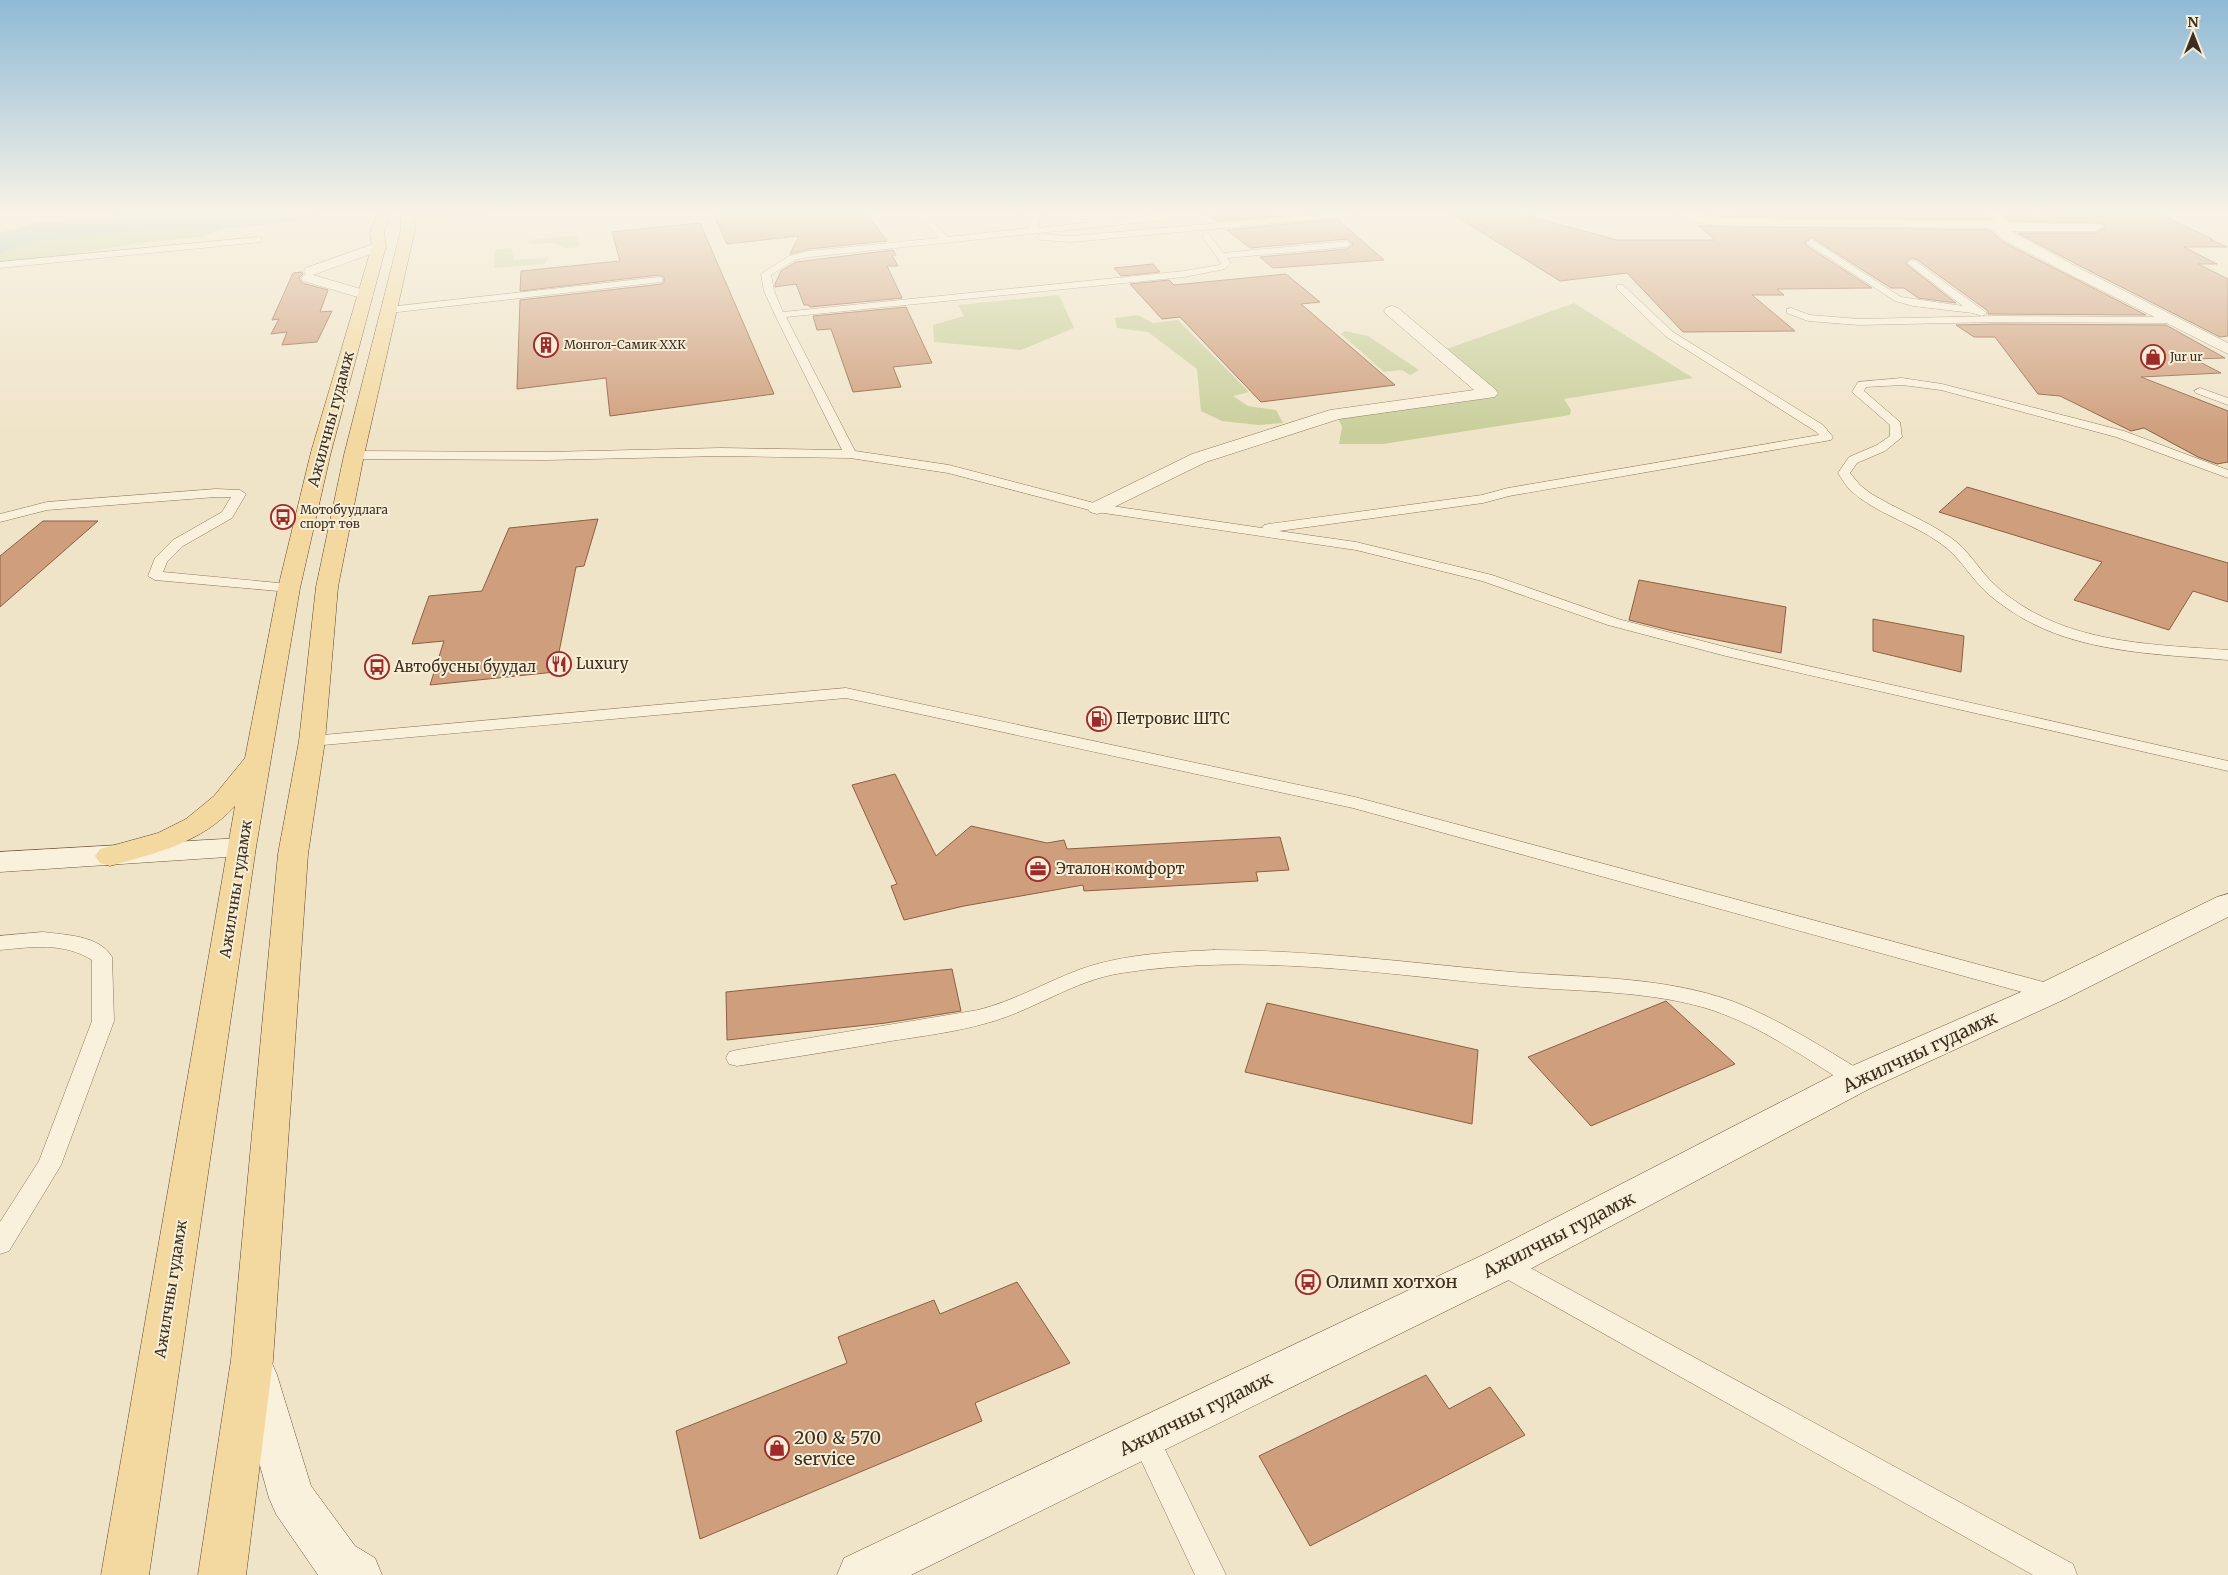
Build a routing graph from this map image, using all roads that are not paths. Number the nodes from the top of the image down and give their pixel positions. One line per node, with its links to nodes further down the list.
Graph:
1 (339, 286): 11 (street)
2 (378, 286): 11 (main road, Ажилчны гудамж)
3 (383, 286): 11 (main road, Ажилчны гудамж)
4 (576, 286): 11 (lane)
5 (768, 286): 17 (lane)
6 (1057, 286): 17 (lane)
7 (1879, 286): 12 (lane)
8 (1944, 286): 12 (lane)
9 (2105, 286): 20 (street)
10 (1620, 287): 30 (lane)
11 (377, 302): 26 (main road, Ажилчны гудамж); 31 (main road, Ажилчны гудамж)
12 (1975, 310): 18 (lane)
13 (1392, 311): 28 (street)
14 (1791, 311): 21 (lane)
15 (1846, 311): 21 (lane)
16 (1867, 311): 19 (lane)
17 (780, 315): 25 (lane)
18 (1996, 319): 19 (lane); 20 (lane)
19 (1924, 320): 21 (lane)
20 (2170, 320): 22 (street)
21 (1829, 322)
22 (2225, 345)
23 (2200, 391): 24 (lane)
24 (2228, 402)
25 (850, 454): 26 (lane); 28 (lane)
26 (354, 455): 33 (main road, Ажилчны гудамж)
27 (2228, 474): 32 (lane)
28 (1097, 508): 30 (lane)
29 (0, 518): 31 (lane)
30 (1244, 531): 35 (lane)
31 (289, 588): 34 (main road, Ажилчны гудамж)
32 (2228, 655)
33 (312, 741): 41 (lane); 46 (main road, Ажилчны гудамж)
34 (260, 752): 36 (main road, Ажилчны гудамж); 37 (main road)
35 (2228, 766)
36 (242, 847): 37 (street); 48 (main road, Ажилчны гудамж)
37 (110, 856): 38 (street)
38 (0, 862)
39 (2228, 904): 41 (street, Ажилчны гудамж)
40 (0, 943): 44 (lane)
41 (2051, 992): 43 (street, Ажилчны гудамж)
42 (736, 1058): 43 (lane)
43 (1858, 1079): 45 (street, Ажилчны гудамж)
44 (0, 1243)
45 (1503, 1264): 47 (street, Ажилчны гудамж); 53 (lane)
46 (252, 1360): 49 (main road, Ажилчны гудамж); 50 (street)
47 (1145, 1439): 51 (street, Ажилчны гудамж); 52 (lane)
48 (125, 1575)
49 (222, 1575)
50 (358, 1575)
51 (861, 1575)
52 (1211, 1575)
53 (2062, 1575)

